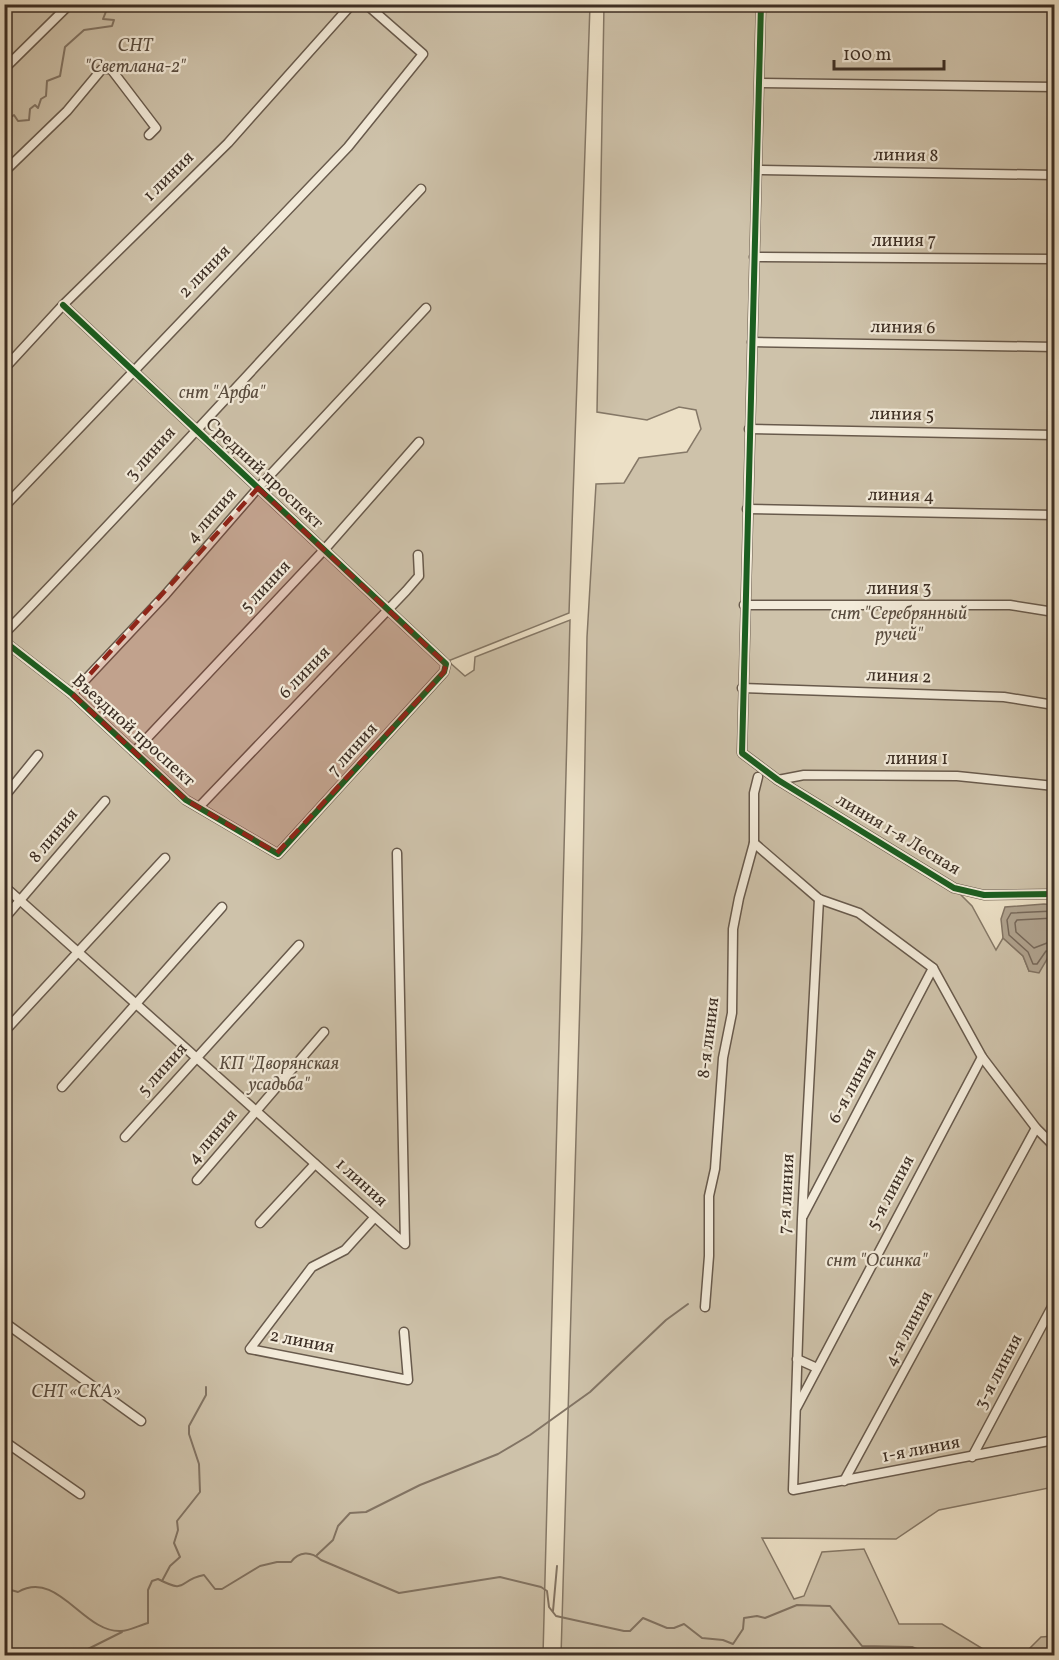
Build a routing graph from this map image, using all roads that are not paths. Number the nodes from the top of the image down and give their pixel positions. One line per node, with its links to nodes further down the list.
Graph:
1 (69, 4): 5 (street)
2 (352, 4): 15 (street, 1 линия)
3 (366, 4): 20 (street, 2 линия)
4 (760, 4): 6 (street)
5 (4, 69)
6 (760, 83): 7 (street); 9 (street)
7 (1054, 87)
8 (149, 135): 10 (street)
9 (757, 170): 11 (street, линия 8); 13 (street)
10 (4, 172)
11 (1054, 175)
12 (421, 189): 22 (street, 3 линия)
13 (754, 257): 14 (street, линия 7); 17 (street)
14 (1054, 259)
15 (63, 305): 19 (street, 1 линия); 20 (street, Средний проспект)
16 (426, 308): 25 (street, 4 линия)
17 (752, 342): 18 (street, линия 6); 21 (street)
18 (1054, 347)
19 (4, 369)
20 (134, 369): 22 (street, Средний проспект); 26 (street, 2 линия)
21 (749, 429): 23 (street, линия 5); 27 (street)
22 (195, 430): 25 (street, Средний проспект); 34 (street, 3 линия)
23 (1054, 435)
24 (418, 442): 29 (street, 5 линия)
25 (258, 488): 29 (street, Средний проспект); 38 (street, 4 линия)
26 (4, 507)
27 (747, 509): 28 (street, линия 4); 31 (street)
28 (1054, 515)
29 (324, 549): 32 (street, Средний проспект); 40 (street, 5 линия)
30 (418, 555): 32 (street, 6 линия)
31 (744, 605): 33 (street, линия 3); 37 (street)
32 (389, 609): 36 (street, Средний проспект); 47 (street, 6 линия)
33 (1054, 612)
34 (4, 634)
35 (4, 641): 38 (street, Въездной проспект)
36 (446, 664): 50 (street, 7 линия)
37 (742, 688): 39 (street, линия 2); 43 (street, линия 1-я Лесная)
38 (72, 694): 40 (street, Въездной проспект)
39 (1054, 705)
40 (134, 752): 47 (street, Въездной проспект)
41 (38, 755): 45 (street)
42 (758, 777): 48 (street, 8-я линия)
43 (778, 780): 44 (street, линия 1); 53 (street, линия 1-я Лесная)
44 (1054, 786)
45 (4, 797)
46 (105, 801): 55 (street, 8 линия)
47 (199, 807): 50 (street, Въездной проспект)
48 (754, 843): 54 (street); 77 (street, 8-я линия)
49 (397, 853): 73 (street, 1 линия)
50 (278, 854)
51 (165, 858): 59 (street)
52 (4, 886): 55 (street, 1 линия)
53 (1054, 894)
54 (819, 899): 60 (street); 74 (street, 7-я линия)
55 (21, 901): 57 (street, 8 линия); 59 (street, 1 линия)
56 (222, 907): 61 (street)
57 (4, 919)
58 (299, 945): 64 (street, 5 линия)
59 (79, 952): 61 (street, 1 линия); 62 (street)
60 (933, 968): 65 (street); 74 (street, 6-я линия)
61 (137, 1004): 64 (street, 1 линия); 66 (street)
62 (4, 1032)
63 (324, 1032): 67 (street, 4 линия)
64 (196, 1057): 67 (street, 1 линия); 69 (street, 5 линия)
65 (982, 1057): 68 (street); 81 (street, 5-я линия)
66 (62, 1087)
67 (256, 1110): 71 (street, 1 линия); 72 (street, 4 линия)
68 (1036, 1128): 70 (street); 87 (street, 4-я линия)
69 (125, 1137)
70 (1054, 1146)
71 (315, 1164): 73 (street, 1 линия); 75 (street)
72 (197, 1180)
73 (374, 1218): 79 (street, 2 линия)
74 (802, 1219): 80 (street, 7-я линия)
75 (261, 1223)
76 (1054, 1303): 86 (street, 3-я линия)
77 (705, 1306)
78 (4, 1322): 83 (street)
79 (404, 1332)
80 (797, 1359): 81 (street); 82 (street, 7-я линия)
81 (817, 1368): 82 (street, 5-я линия)
82 (796, 1408): 88 (street, 7-я линия)
83 (141, 1421)
84 (1054, 1440): 86 (street, 1-я линия)
85 (4, 1441): 89 (street)
86 (972, 1457): 87 (street, 1-я линия)
87 (844, 1481): 88 (street, 1-я линия)
88 (793, 1490)
89 (80, 1494)

